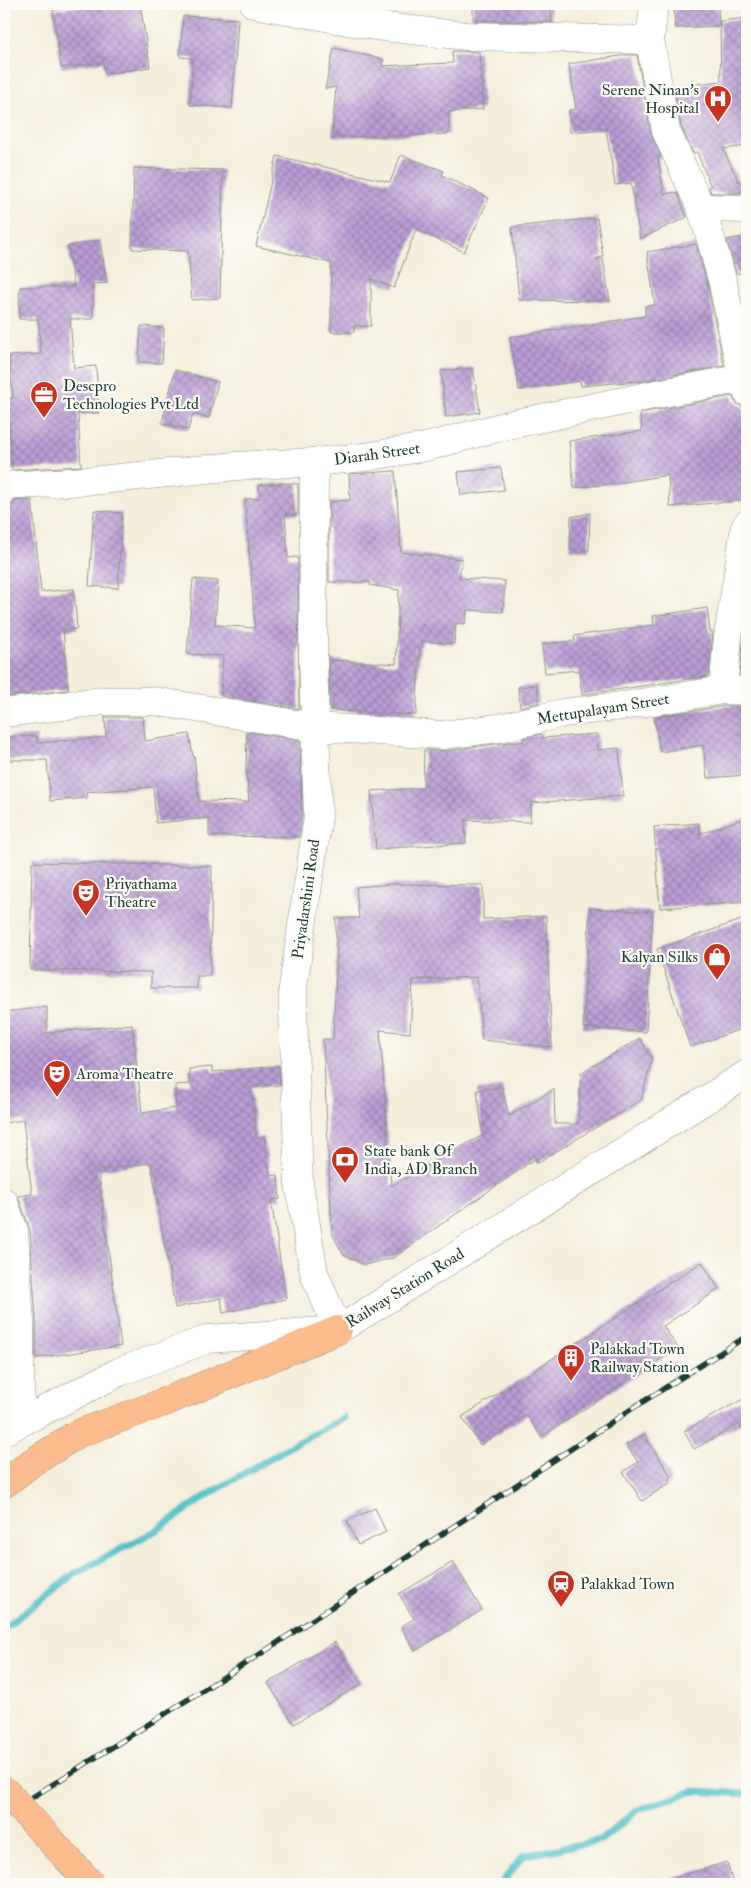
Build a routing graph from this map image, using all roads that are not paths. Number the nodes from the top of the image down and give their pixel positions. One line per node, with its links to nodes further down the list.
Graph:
1 (263, 4): 3 (street)
2 (654, 4): 3 (street)
3 (650, 40): 4 (street)
4 (701, 208): 5 (street); 6 (street)
5 (747, 209)
6 (735, 286): 7 (street)
7 (746, 385): 8 (street, Diarah Street)
8 (314, 462): 9 (street, Diarah Street); 13 (street, Priyadarshini Road)
9 (4, 486)
10 (747, 524): 11 (street, Mettupalayam Street)
11 (735, 690): 13 (street, Mettupalayam Street)
12 (4, 713): 13 (street, Mettupalayam Street)
13 (315, 727): 16 (street, Priyadarshini Road)
14 (747, 1074): 16 (street, Railway Station Road)
15 (4, 1202): 17 (street)
16 (338, 1330): 17 (street, Railway Station Road); 18 (main road)
17 (12, 1426)
18 (4, 1484)
19 (4, 1790): 20 (main road, bridge)
20 (91, 1884)

